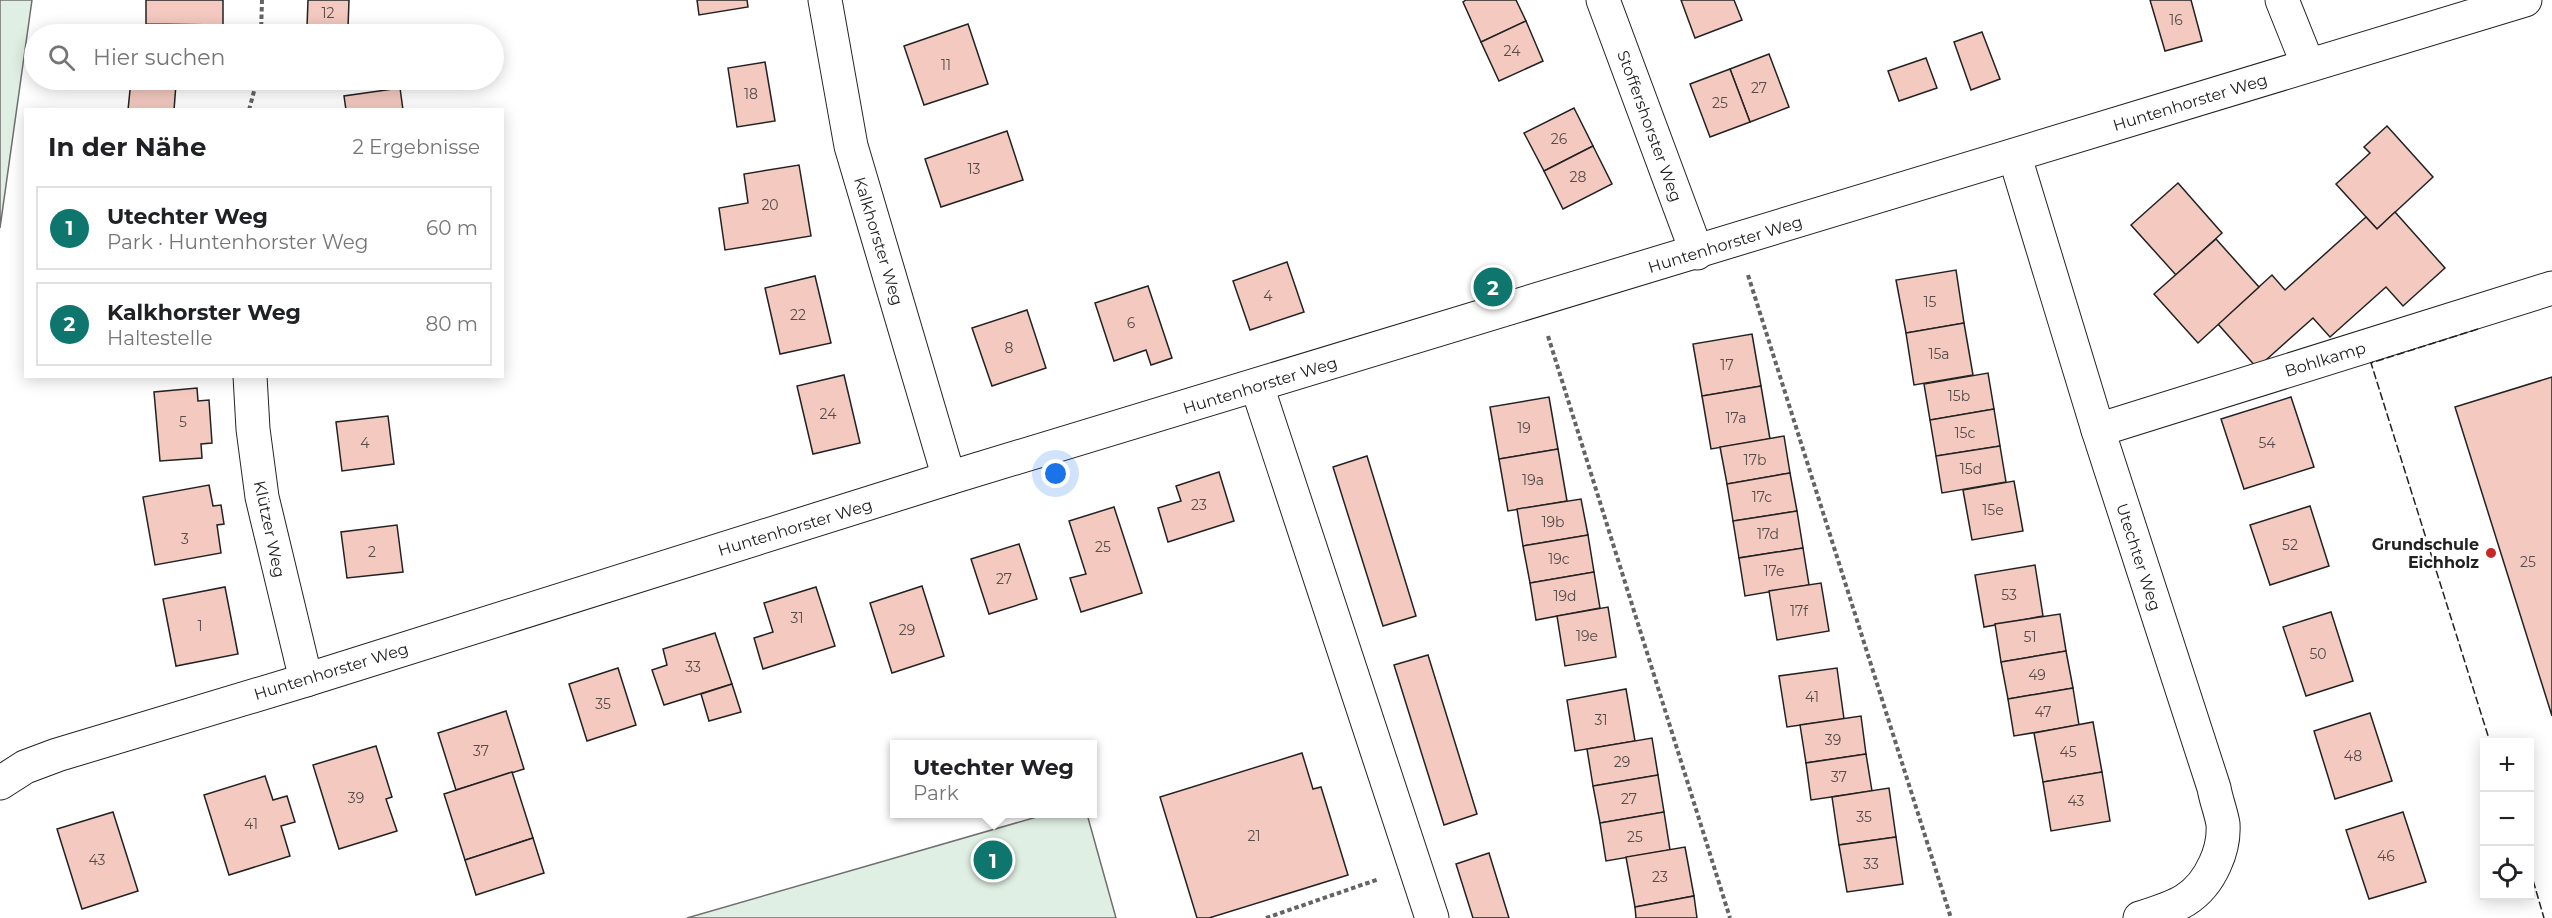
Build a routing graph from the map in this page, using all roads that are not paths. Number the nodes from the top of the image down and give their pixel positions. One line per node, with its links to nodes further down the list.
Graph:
1 (825, 0): 12 (street, Kalkhorster Weg)
2 (1603, 0): 7 (street, Stoffershorster Weg)
3 (2282, 0): 5 (street)
4 (2525, 0): 5 (street, Huntenhorster Weg)
5 (2308, 65): 6 (street, Huntenhorster Weg)
6 (2015, 156): 7 (street, Huntenhorster Weg); 11 (street, Utechter Weg)
7 (1697, 253): 10 (street, Huntenhorster Weg)
8 (2552, 288): 11 (street, Bohlkamp)
9 (250, 378): 13 (street, Klützer Weg)
10 (1257, 386): 12 (street, Huntenhorster Weg); 15 (street)
11 (2098, 430): 16 (street, Utechter Weg)
12 (949, 478): 13 (street, Huntenhorster Weg)
13 (306, 680): 14 (street, Huntenhorster Weg)
14 (0, 783)
15 (1432, 918)
16 (2140, 918)

